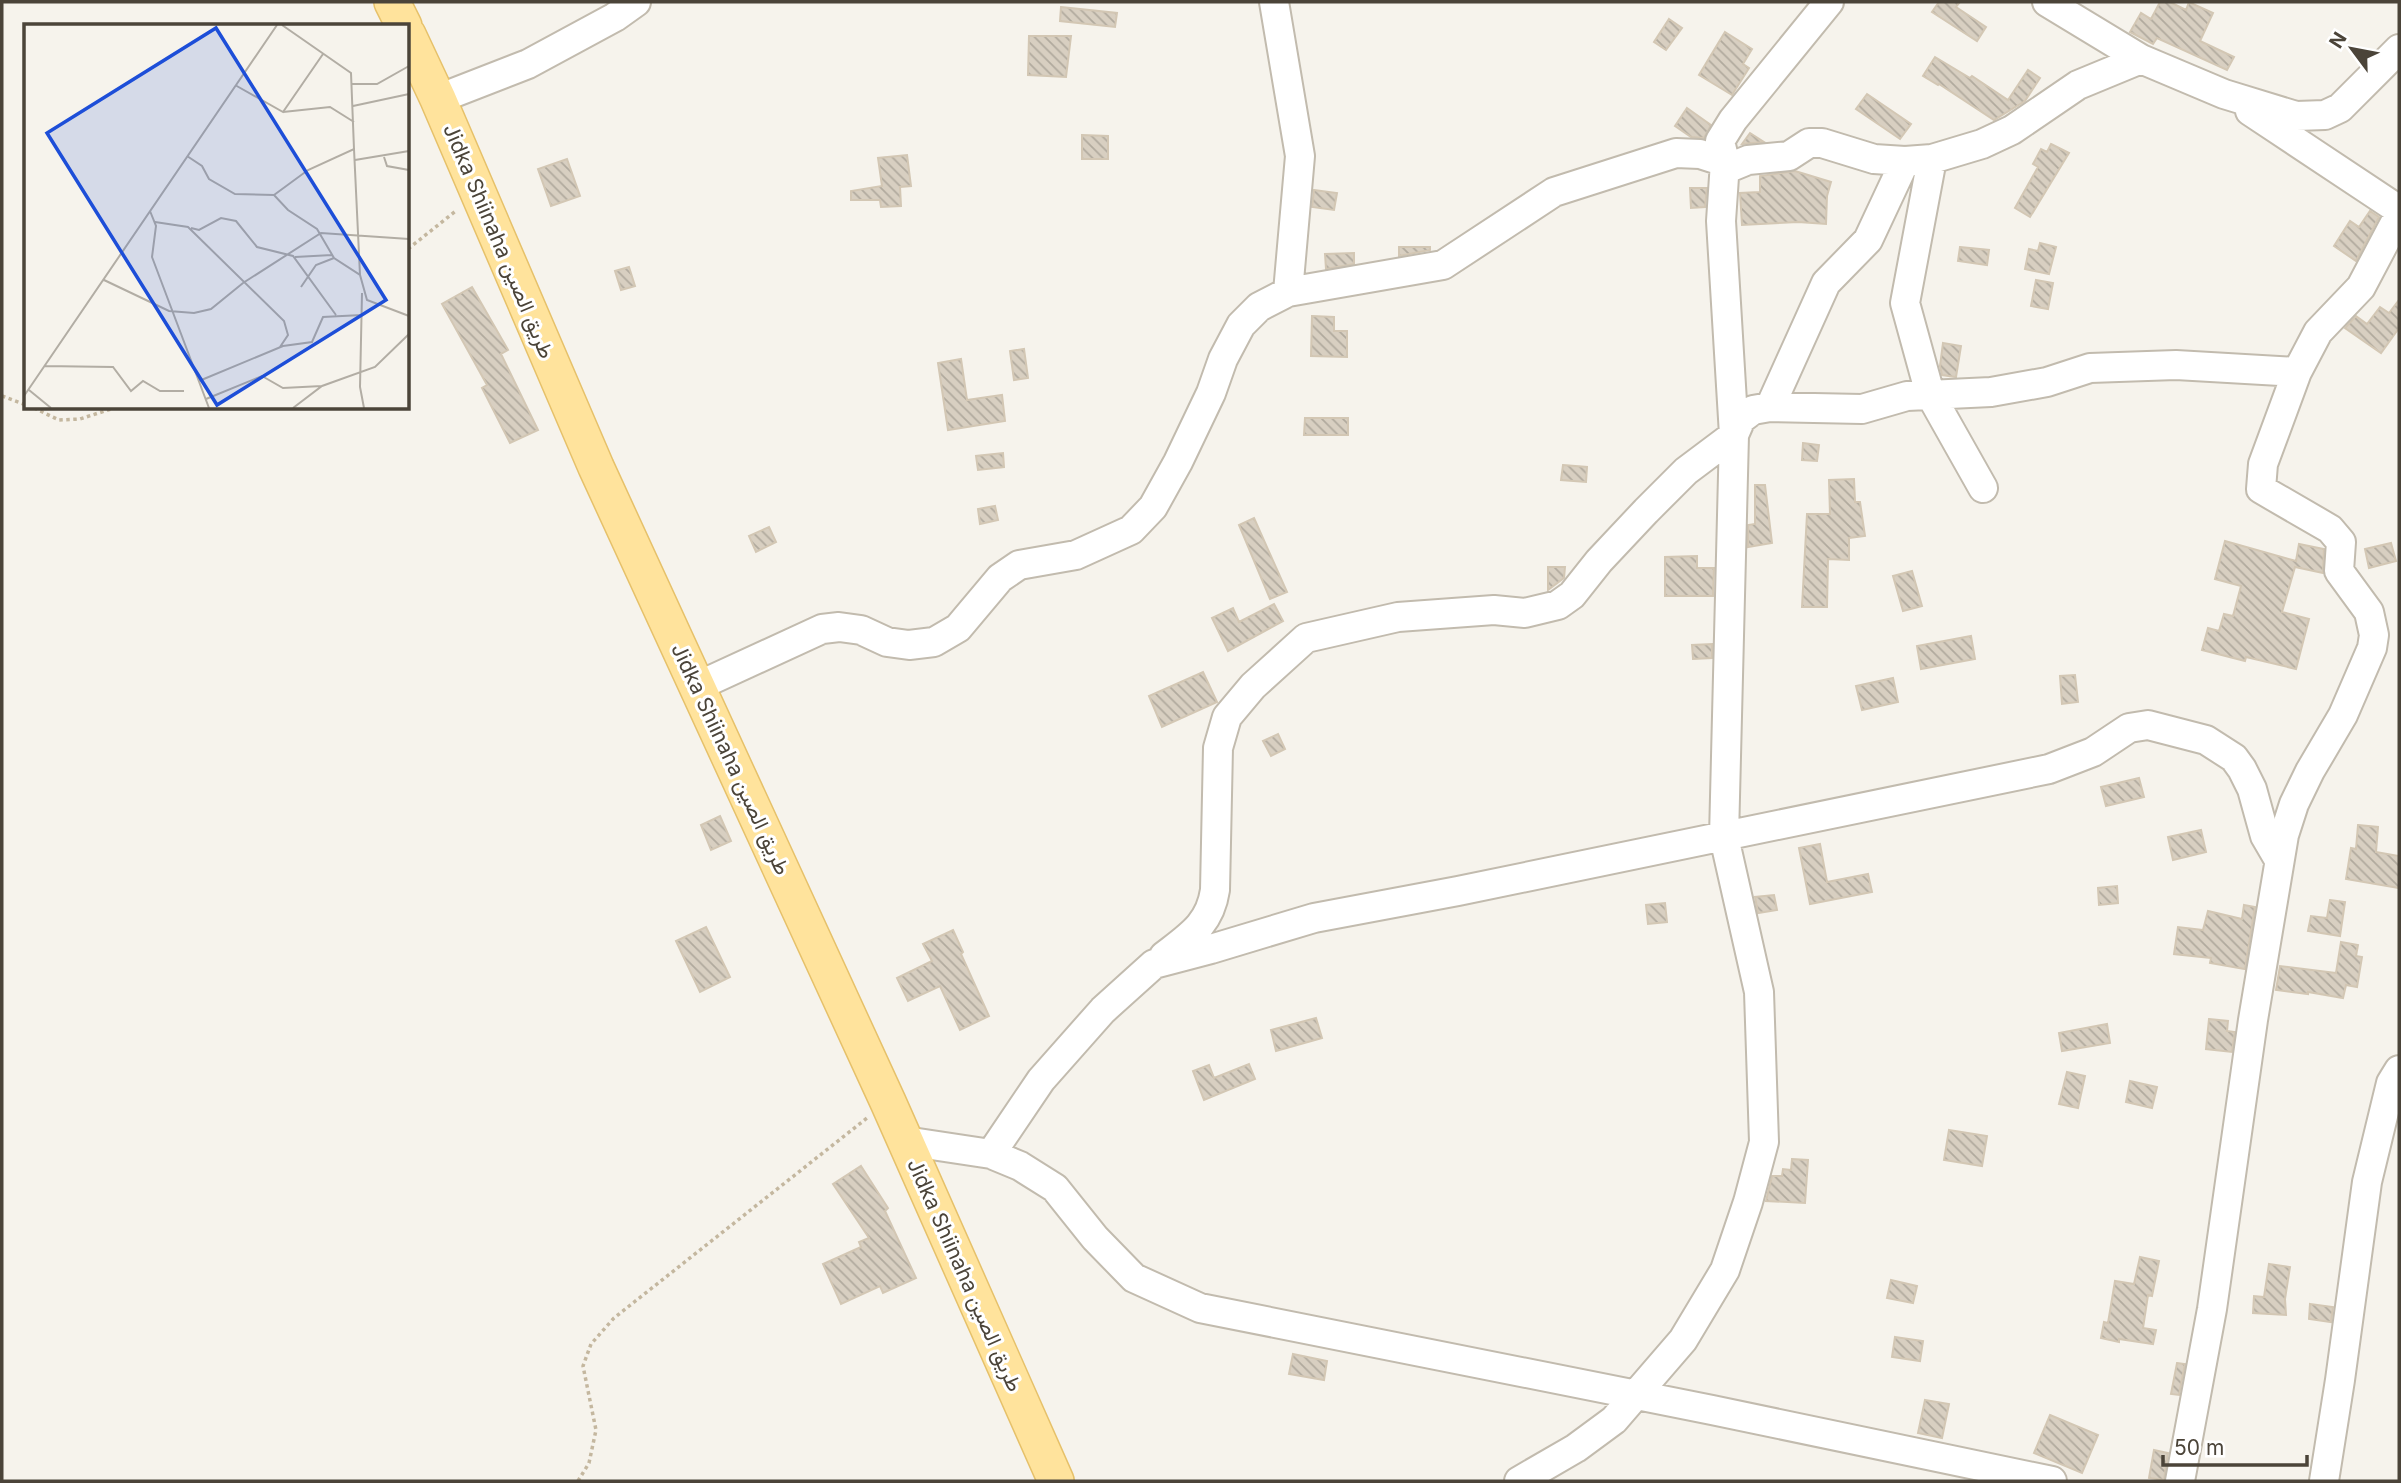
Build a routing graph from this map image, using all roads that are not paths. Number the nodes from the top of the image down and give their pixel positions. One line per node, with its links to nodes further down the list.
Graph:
1 (392, 2): 6 (main road)
2 (636, 2): 11 (street)
3 (1274, 2): 15 (street)
4 (1829, 2): 13 (street)
5 (2047, 2): 9 (street)
6 (403, 24)
7 (410, 39): 11 (main road, Jidka Shiinaha طريق الصين)
8 (2399, 49): 10 (street)
9 (2141, 60): 10 (street); 12 (street)
10 (2224, 94): 14 (street)
11 (438, 99): 21 (main road, Jidka Shiinaha طريق الصين)
12 (1918, 160): 13 (street); 17 (street); 18 (street)
13 (1725, 162): 15 (street); 19 (street)
14 (2399, 212): 16 (street)
15 (1288, 292): 21 (street)
16 (2297, 372): 17 (street); 23 (street)
17 (1930, 394): 18 (street); 20 (street)
18 (1770, 407): 19 (street)
19 (1734, 435): 22 (street); 24 (street)
20 (1983, 488)
21 (698, 686): 26 (main road, Jidka Shiinaha طريق الصين)
22 (1724, 837): 23 (street); 24 (street); 28 (street)
23 (2279, 860): 32 (street)
24 (1154, 964): 27 (street)
25 (2399, 1070): 33 (street)
26 (905, 1141): 27 (street); 29 (main road, Jidka Shiinaha طريق الصين)
27 (991, 1154): 28 (street)
28 (1636, 1395): 30 (street); 31 (street)
29 (1056, 1481)
30 (1519, 1481)
31 (2052, 1481)
32 (2180, 1481)
33 (2324, 1481)

